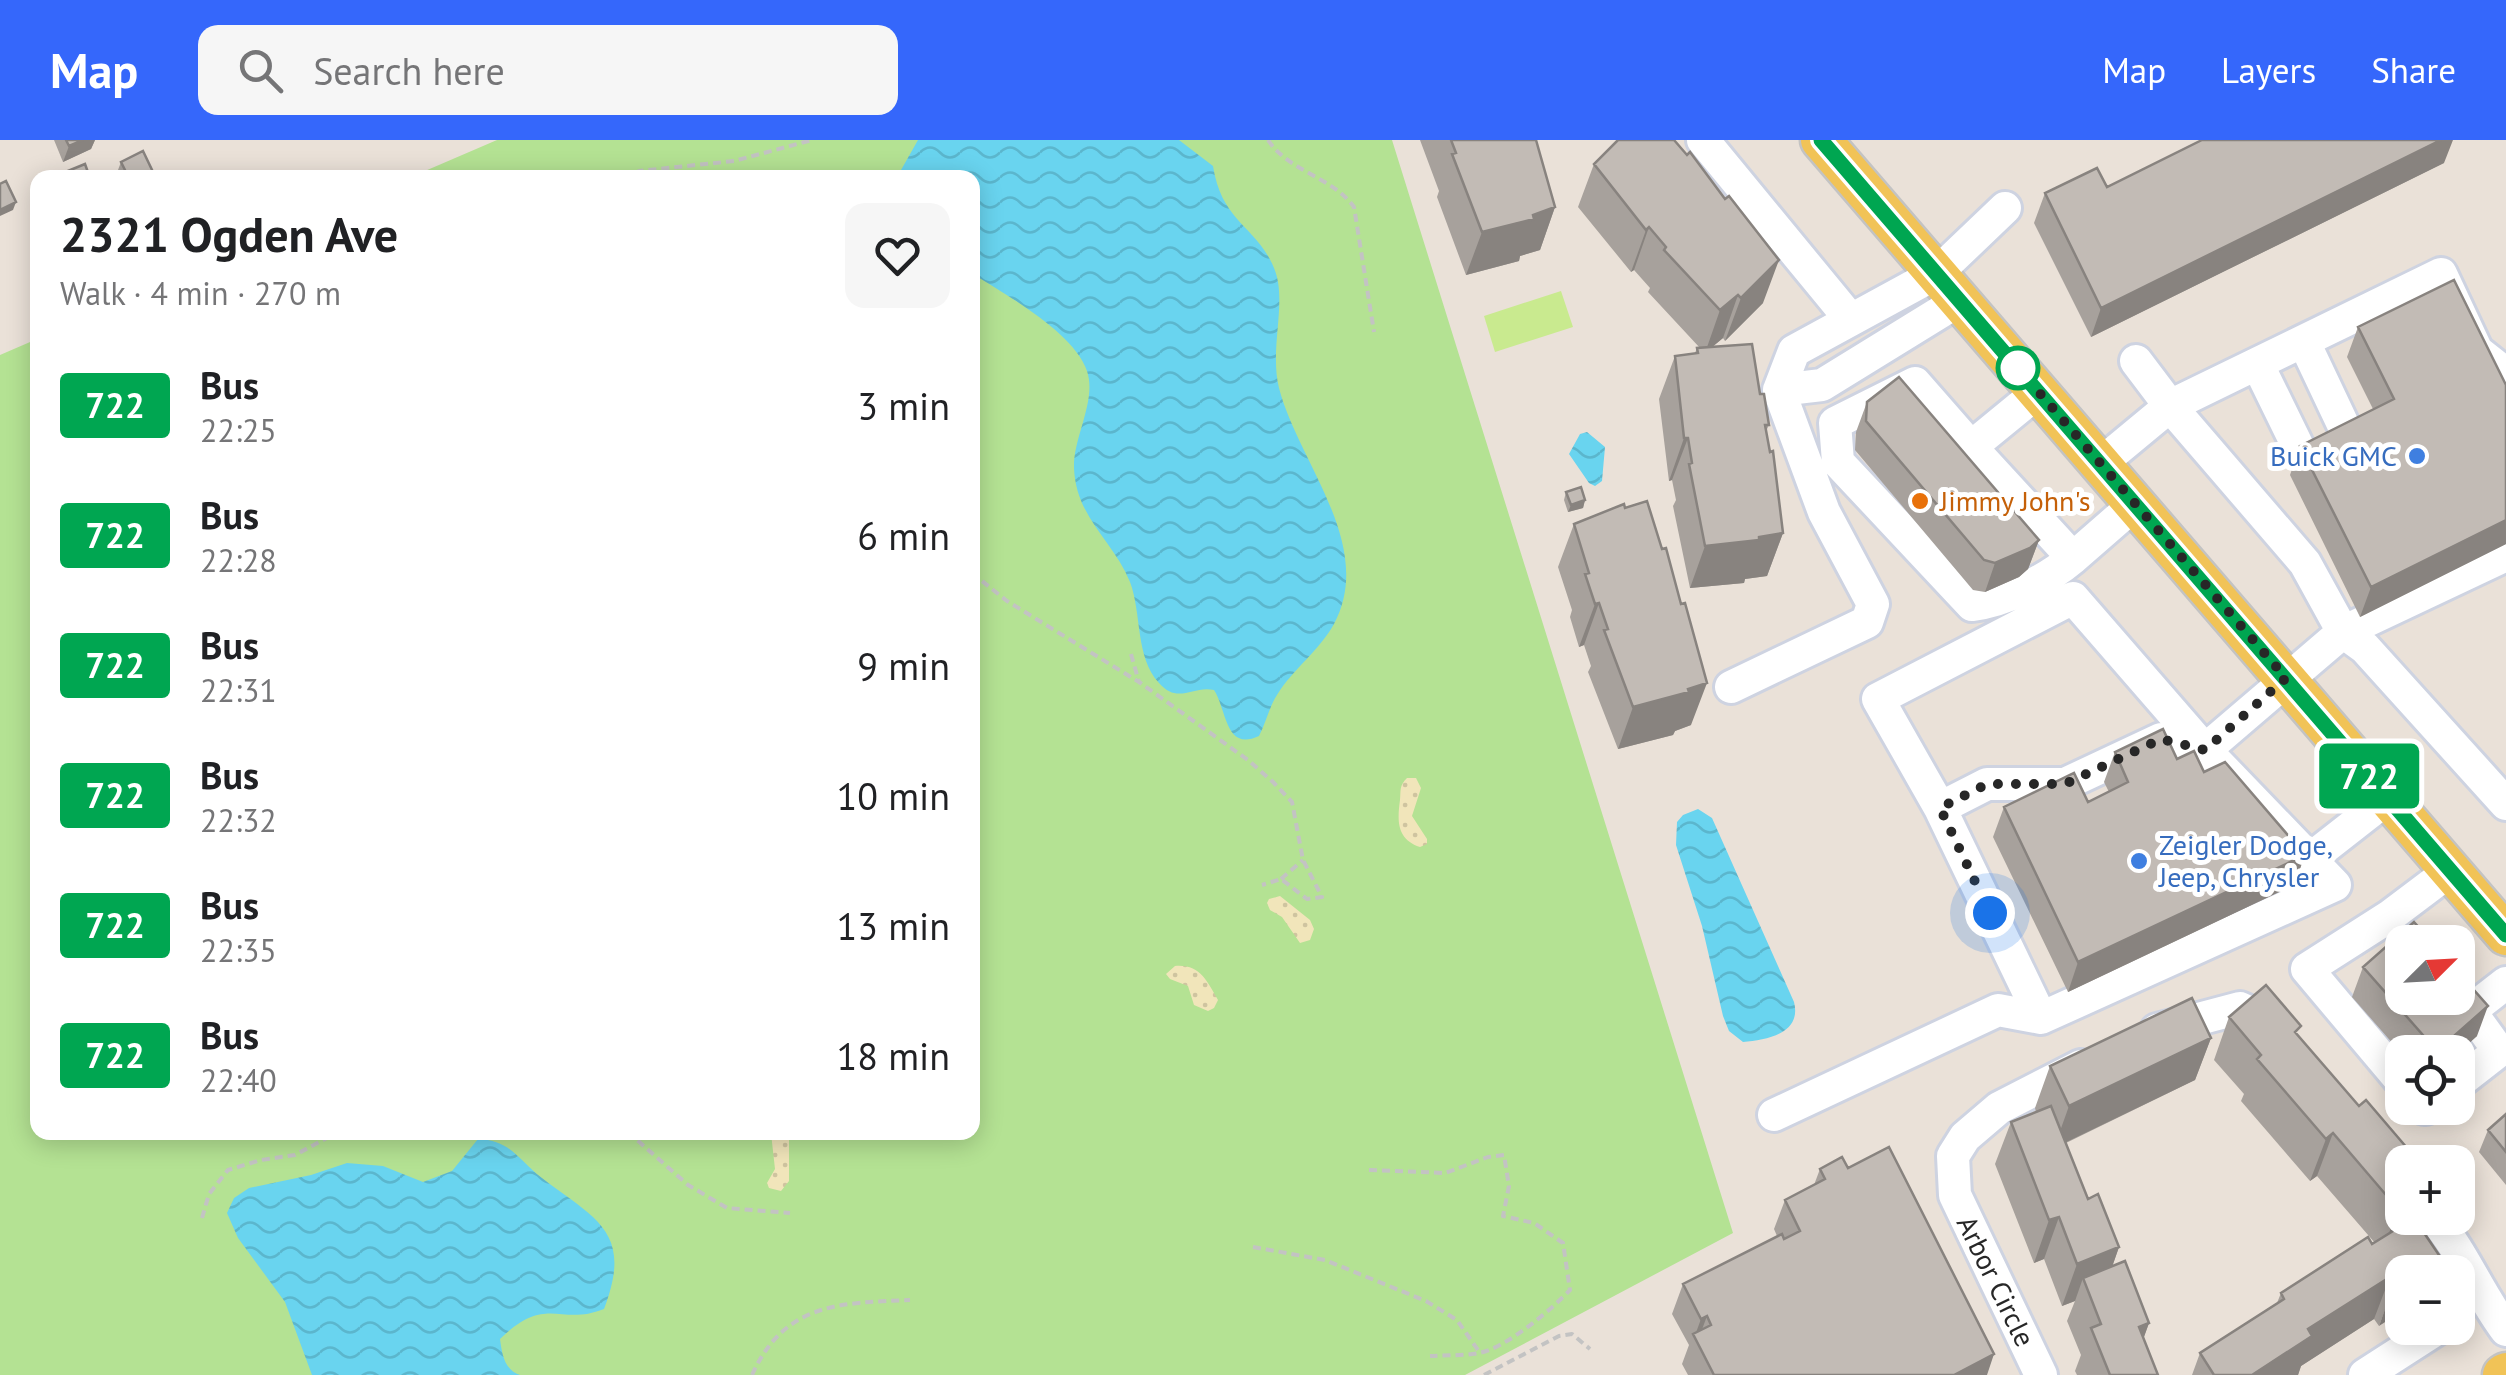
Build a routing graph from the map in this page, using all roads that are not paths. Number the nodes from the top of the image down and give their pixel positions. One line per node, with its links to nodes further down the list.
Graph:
1 (1703, 140): 5 (street)
2 (1821, 140): 4 (main road)
3 (2005, 208): 4 (street)
4 (1948, 287): 5 (street); 10 (street); 13 (main road)
5 (1851, 320): 6 (street)
6 (1822, 336): 10 (street); 12 (street)
7 (2304, 342): 9 (street); 11 (street); 15 (street)
8 (2136, 361): 14 (street)
9 (2258, 365): 14 (street); 17 (street)
10 (1843, 372): 12 (street)
11 (2506, 374)
12 (1779, 390): 24 (street)
13 (2038, 392): 16 (street); 18 (main road)
14 (2170, 406): 18 (street); 22 (street)
15 (2347, 433)
16 (1971, 448): 21 (street); 21 (street)
17 (2301, 453)
18 (2100, 464): 19 (main road)
19 (2136, 504): 21 (street); 23 (main road)
20 (2506, 556): 22 (street)
21 (2072, 558)
22 (2343, 632): 23 (street); 27 (street)
23 (2286, 678): 25 (street); 26 (main road)
24 (1731, 687)
25 (2205, 750): 28 (street); 28 (street); 29 (street)
26 (2388, 798): 29 (street); 30 (main road)
27 (2506, 804)
28 (1940, 808): 37 (street)
29 (2310, 859): 37 (street)
30 (2450, 870): 31 (street); 33 (main road)
31 (2390, 916): 32 (street); 39 (street)
32 (2398, 925)
33 (2506, 935)
34 (2506, 983): 35 (street)
35 (2475, 998)
36 (2472, 1015): 40 (street)
37 (2040, 1018): 41 (street)
38 (2293, 1050): 45 (street, Arbor Circle)
39 (2385, 1062)
40 (2475, 1069)
41 (1774, 1115)
42 (2475, 1309): 43 (street)
43 (2506, 1330)
44 (2412, 1345): 46 (street)
45 (2042, 1375)
46 (2365, 1375)

